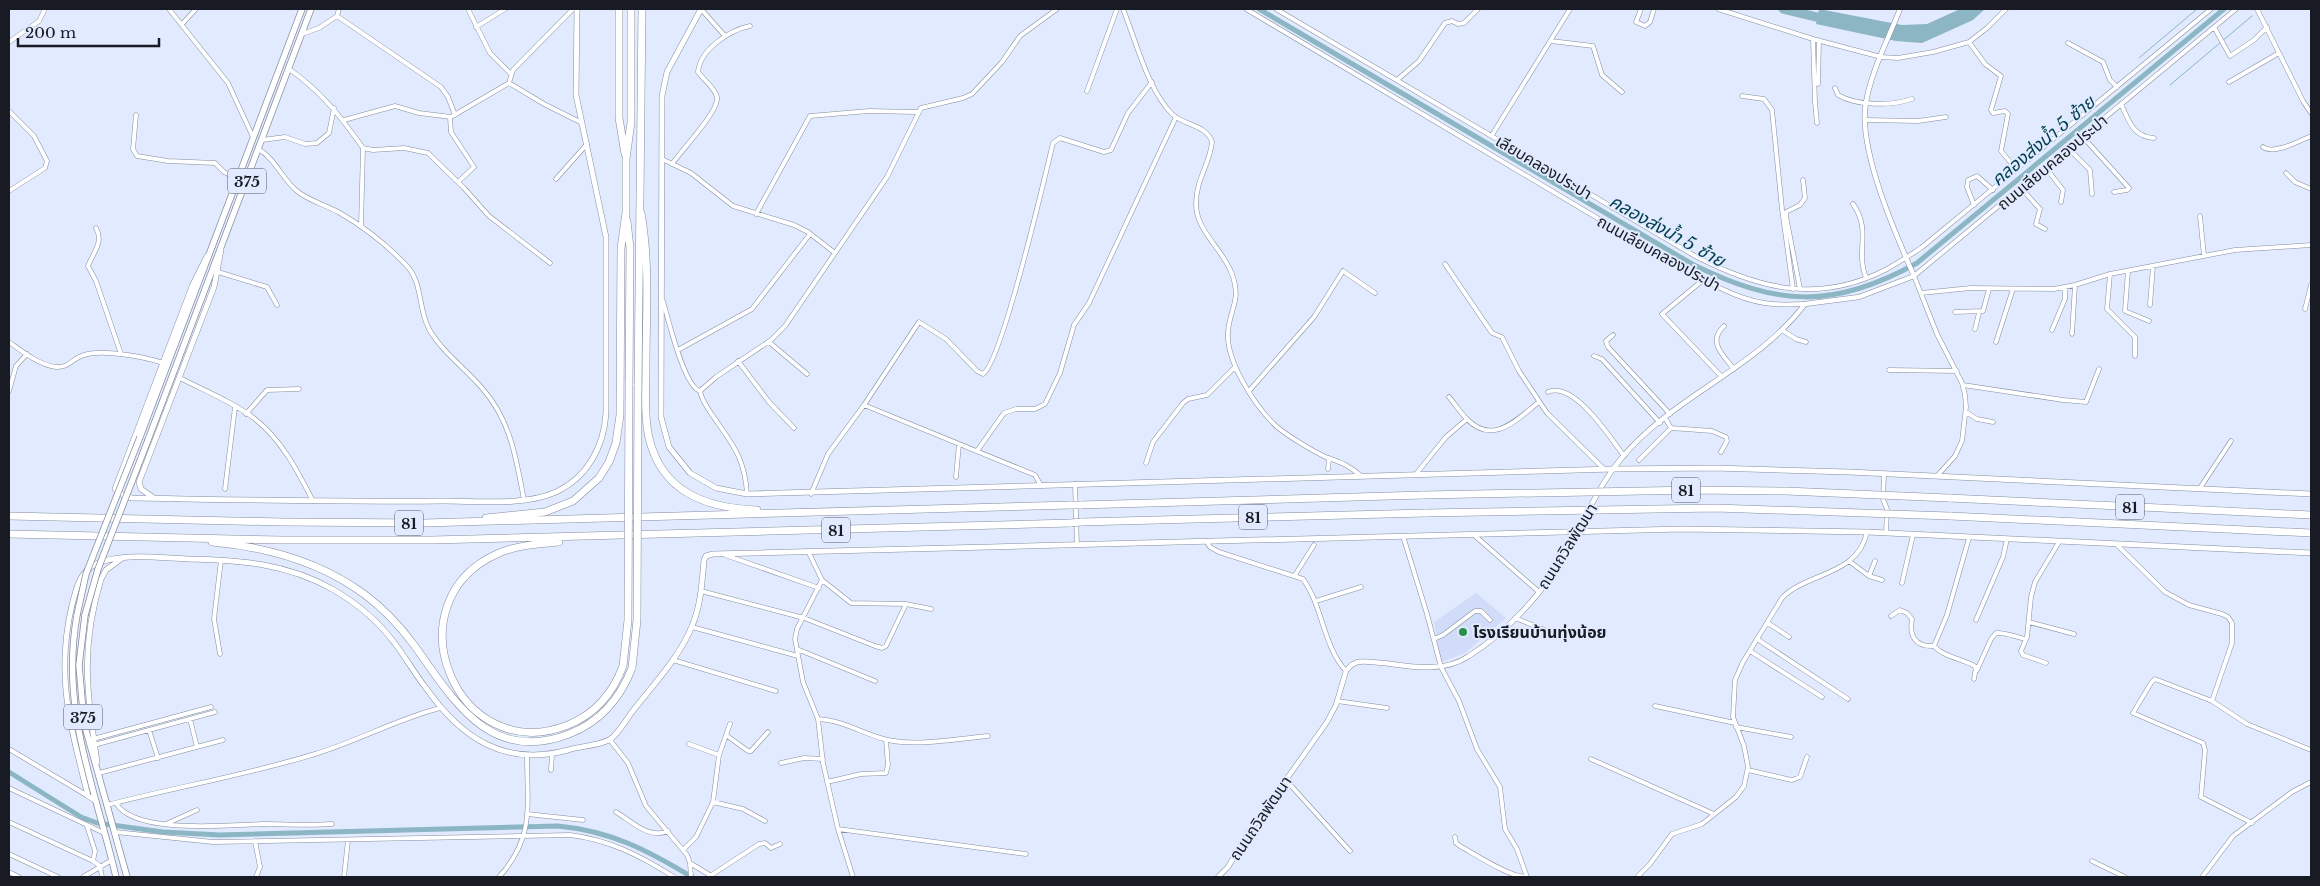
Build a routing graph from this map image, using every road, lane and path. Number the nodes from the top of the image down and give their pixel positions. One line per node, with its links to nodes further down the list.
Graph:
1 (45, 9): 41 (street)
2 (169, 9): 31 (street)
3 (196, 9): 31 (street)
4 (302, 9): 75 (main road, 375)
5 (311, 9): 36 (main road, 375)
6 (339, 9): 30 (street)
7 (468, 9): 33 (street)
8 (505, 9): 33 (street)
9 (573, 9): 47 (street)
10 (577, 9): 71 (main road)
11 (619, 9): 84 (highway)
12 (631, 9): 84 (highway)
13 (642, 9): 106 (highway)
14 (701, 9): 37 (street); 85 (main road)
15 (1057, 9): 62 (street)
16 (1117, 9): 54 (street)
17 (1123, 9): 49 (street)
18 (1246, 9): 127 (street, ถนนเลียบคลองประปา)
19 (1276, 9): 48 (street, เลียบคลองประปา)
20 (1478, 9): 48 (street)
21 (1570, 9): 40 (street)
22 (1641, 9): 23 (street)
23 (1654, 9)
24 (1718, 9): 38 (street)
25 (1900, 9): 45 (street)
26 (2006, 9): 42 (street)
27 (2211, 9): 52 (street, เลียบคลองประปา)
28 (2236, 9): 34 (street, ถนนเลียบคลองประปา)
29 (2257, 9): 35 (street)
30 (337, 16): 36 (street); 65 (street)
31 (182, 24): 75 (street)
32 (750, 26): 37 (street)
33 (476, 27): 47 (street)
34 (2214, 27): 35 (street); 59 (street, ถนนเลียบคลองประปา)
35 (2267, 27): 44 (street)
36 (302, 34): 46 (main road, 375)
37 (725, 36): 86 (street)
38 (1813, 39): 39 (street); 72 (street)
39 (1819, 40): 45 (street); 51 (street)
40 (1551, 41): 55 (street); 73 (street)
41 (9, 42)
42 (1969, 42): 45 (street); 88 (street)
43 (2068, 43): 52 (street)
44 (2279, 53): 50 (street); 63 (street)
45 (1881, 57): 58 (street)
46 (289, 69): 60 (street); 78 (main road, 375)
47 (510, 78): 65 (street); 71 (street)
48 (1397, 80): 73 (street, เลียบคลองประปา)
49 (1152, 82): 66 (street); 178 (street)
50 (2229, 82)
51 (1818, 84)
52 (2117, 87): 88 (street, เลียบคลองประปา)
53 (1835, 88): 58 (street)
54 (1087, 91)
55 (1622, 92)
56 (1742, 96): 132 (street)
57 (1912, 99): 58 (street)
58 (1867, 102): 70 (street)
59 (2121, 104): 76 (street, ถนนเลียบคลองประปา); 77 (street)
60 (334, 108): 69 (street); 78 (street)
61 (9, 111): 97 (street)
62 (917, 112): 107 (street); 116 (street)
63 (2311, 113)
64 (136, 114): 90 (street)
65 (455, 115): 68 (street)
66 (1176, 117): 162 (street); 191 (street)
67 (1946, 117): 70 (street)
68 (450, 118): 69 (street); 93 (street)
69 (344, 120): 81 (street)
70 (1865, 120): 118 (street)
71 (582, 123): 79 (main road)
72 (1818, 123)
73 (1492, 136): 132 (street, เลียบคลองประปา)
74 (2311, 136): 80 (street)
75 (253, 137): 90 (main road, 375)
76 (2083, 137): 83 (street, ถนนเลียบคลองประปา); 99 (street)
77 (2154, 138)
78 (262, 140): 82 (main road, 375)
79 (586, 144): 91 (street); 215 (main road)
80 (2263, 147)
81 (363, 148): 93 (street); 109 (street)
82 (258, 149): 100 (main road, 375); 109 (street)
83 (2069, 149): 87 (street, ถนนเลียบคลองประปา); 101 (street)
84 (626, 159): 105 (highway)
85 (662, 160): 86 (street); 137 (main road)
86 (672, 164): 107 (street)
87 (2046, 168): 94 (street, ถนนเลียบคลองประปา); 102 (street)
88 (2016, 169): 96 (street, เลียบคลองประปา)
89 (2286, 173): 95 (street)
90 (238, 179): 98 (main road, 375)
91 (556, 179)
92 (1803, 180): 131 (street)
93 (458, 182): 119 (street)
94 (2021, 188): 111 (street); 125 (street, ถนนเลียบคลองประปา)
95 (2311, 189)
96 (1993, 190): 104 (street, เลียบคลองประปา); 104 (street)
97 (9, 191)
98 (233, 191): 100 (main road); 113 (main road, 375)
99 (2114, 192)
100 (243, 194): 115 (main road, 375)
101 (2092, 194)
102 (2061, 202)
103 (1854, 204): 126 (street)
104 (1974, 205): 118 (street, เลียบคลองประปา)
105 (626, 213): 220 (highway); 229 (highway, bridge)
106 (641, 213): 217 (highway); 228 (highway, bridge)
107 (756, 214): 112 (street)
108 (2200, 216): 117 (street)
109 (360, 226): 215 (street)
110 (96, 228): 157 (street)
111 (2045, 229)
112 (810, 234): 116 (street); 155 (street)
113 (215, 242): 161 (main road, 375); 328 (main road, 375, bridge)
114 (2311, 245): 117 (street)
115 (221, 250): 123 (main road, 375); 322 (main road, 375, bridge)
116 (835, 253): 152 (street)
117 (2204, 256): 121 (street)
118 (1907, 259): 125 (street); 126 (street, เลียบคลองประปา)
119 (550, 263)
120 (1445, 264): 177 (street)
121 (2153, 266): 122 (street); 140 (street)
122 (2128, 271): 124 (street); 144 (street)
123 (218, 272): 139 (street); 169 (main road, 375)
124 (2110, 274): 128 (street); 159 (street)
125 (1914, 276): 136 (street); 138 (street, ถนนเลียบคลองประปา)
126 (1866, 278): 131 (street, เลียบคลองประปา)
127 (1703, 280): 138 (street, ถนนเลียบคลองประปา); 168 (street)
128 (2075, 285): 130 (street); 150 (street)
129 (2311, 285): 141 (street)
130 (2065, 287): 134 (street); 148 (street)
131 (1800, 288): 132 (street, เลียบคลองประปา)
132 (1793, 289)
133 (1989, 289): 134 (street); 136 (street); 143 (street)
134 (2013, 289): 154 (street)
135 (1375, 293): 174 (street)
136 (1921, 293): 166 (street)
137 (661, 294): 155 (street); 211 (main road)
138 (1804, 304): 147 (street, ถนนถวิลพัฒนา)
139 (277, 305)
140 (2150, 305)
141 (2305, 309)
142 (1955, 312): 143 (street)
143 (1979, 313): 146 (street)
144 (2149, 321)
145 (1724, 326): 163 (street)
146 (1976, 329)
147 (1782, 330): 153 (street); 163 (street, ถนนถวิลพัฒนา)
148 (2052, 330)
149 (1613, 334): 182 (street)
150 (2072, 334)
151 (9, 342): 156 (street)
152 (769, 342): 160 (street); 167 (street)
153 (1806, 342)
154 (1996, 342)
155 (678, 350): 173 (street)
156 (27, 354): 157 (street); 172 (street)
157 (121, 354): 161 (street)
158 (1594, 356): 186 (street)
159 (2135, 356)
160 (738, 361): 173 (street); 187 (street)
161 (164, 363): 200 (main road, 375)
162 (1235, 367): 174 (street); 196 (street)
163 (1734, 369): 168 (street, ถนนถวิลพัฒนา)
164 (2099, 369): 170 (street)
165 (1889, 370): 166 (street)
166 (1956, 370): 170 (street)
167 (807, 374)
168 (1722, 377): 182 (street, ถนนถวิลพัฒนา)
169 (180, 378): 179 (street); 206 (main road, 375)
170 (1963, 385): 180 (street)
171 (299, 389): 181 (street)
172 (9, 391)
173 (700, 391): 211 (street)
174 (1250, 391): 194 (street)
175 (1548, 392): 193 (street)
176 (1449, 397): 184 (street)
177 (1539, 402): 184 (street); 198 (street)
178 (864, 405): 190 (street); 212 (street)
179 (235, 407): 181 (street); 210 (street)
180 (1966, 412): 185 (street); 204 (street)
181 (246, 414): 216 (street)
182 (1670, 414): 183 (street, ถนนถวิลพัฒนา)
183 (1665, 418): 186 (street, ถนนถวิลพัฒนา); 188 (street)
184 (1466, 419): 201 (street)
185 (1993, 422)
186 (1660, 423): 193 (street, ถนนถวิลพัฒนา)
187 (794, 428)
188 (1670, 428): 192 (street); 195 (street)
189 (2231, 441): 209 (street)
190 (959, 444): 191 (street); 205 (street)
191 (977, 452): 207 (street)
192 (1721, 452)
193 (1624, 456): 199 (street, ถนนถวิลพัฒนา)
194 (1329, 458): 197 (street); 203 (street)
195 (1639, 460)
196 (1146, 463)
197 (1328, 469)
198 (1604, 469): 199 (main road); 201 (main road)
199 (1614, 469): 202 (main road); 221 (street, ถนนถวิลพัฒนา)
200 (121, 471): 206 (main road); 214 (main road)
201 (1416, 474): 203 (main road)
202 (1884, 474): 204 (main road); 224 (street)
203 (1361, 476): 208 (main road)
204 (1937, 476): 209 (main road)
205 (956, 477)
206 (139, 482): 214 (main road)
207 (1040, 484): 208 (main road); 212 (main road)
208 (1075, 484): 236 (street)
209 (2200, 488): 213 (main road)
210 (225, 489)
211 (747, 494): 212 (main road)
212 (811, 494)
213 (2311, 494)
214 (154, 498): 216 (main road)
215 (524, 500): 216 (main road)
216 (313, 501)
217 (809, 513): 218 (highway, 81, bridge); 220 (highway, 81)
218 (2311, 515)
219 (9, 516): 220 (highway, 81)
220 (424, 523)
221 (1578, 531): 222 (main road); 223 (main road); 255 (street, ถนนถวิลพัฒนา)
222 (1867, 532): 224 (main road); 244 (street)
223 (1472, 533): 230 (main road); 255 (street)
224 (1886, 533): 227 (main road)
225 (2311, 533): 229 (highway, 81, bridge)
226 (9, 534): 228 (highway, 81)
227 (1913, 535): 231 (main road); 251 (street)
228 (130, 536): 229 (highway, 81)
229 (601, 536)
230 (1403, 536): 233 (main road); 270 (street)
231 (1969, 538): 232 (main road); 273 (street)
232 (2007, 539): 234 (main road); 263 (street)
233 (1206, 541): 236 (main road); 245 (street)
234 (2059, 542): 235 (main road); 264 (street)
235 (2116, 544): 240 (main road); 289 (street)
236 (1077, 545): 238 (main road)
237 (1314, 545): 245 (street)
238 (808, 551): 239 (main road); 249 (street)
239 (720, 553): 252 (street); 254 (main road)
240 (2311, 553)
241 (124, 558): 242 (main road); 247 (main road); 248 (main road)
242 (221, 560): 276 (street); 292 (main road)
243 (1875, 561): 246 (street)
244 (1849, 562): 246 (street); 265 (street)
245 (1295, 575): 256 (street)
246 (1869, 576): 250 (street)
247 (81, 577): 248 (main road); 327 (main road)
248 (101, 579): 307 (main road)
249 (822, 580): 252 (street); 257 (street)
250 (1882, 580)
251 (1902, 583)
252 (819, 588): 260 (street)
253 (1361, 588): 256 (street)
254 (701, 591): 260 (street); 266 (main road)
255 (1539, 592): 261 (street, ถนนถวิลพัฒนา)
256 (1316, 601): 282 (street)
257 (906, 604): 258 (street); 260 (street)
258 (931, 609)
259 (1891, 616): 273 (street)
260 (804, 618): 274 (street)
261 (1515, 618): 267 (street); 280 (street, ถนนถวิลพัฒนา)
262 (1490, 620): 270 (street)
263 (1976, 620)
264 (2029, 622): 268 (street); 272 (street)
265 (1768, 623): 269 (street); 271 (street)
266 (692, 627): 277 (street); 278 (main road)
267 (1550, 632)
268 (2074, 634)
269 (1789, 637)
270 (1434, 638): 280 (street)
271 (1757, 638): 275 (street); 287 (street)
272 (2026, 639): 279 (street); 281 (street)
273 (1934, 646): 281 (street)
274 (797, 649): 277 (street); 284 (street)
275 (1750, 651): 286 (street); 298 (street)
276 (220, 654)
277 (798, 656): 296 (street)
278 (673, 660): 285 (street); 305 (main road)
279 (2046, 664)
280 (1441, 667): 282 (street, ถนนถวิลพัฒนา); 363 (street)
281 (1977, 670): 283 (street)
282 (1346, 671): 288 (street, ถนนถวิลพัฒนา)
283 (1974, 679)
284 (874, 681)
285 (776, 691)
286 (1822, 697)
287 (1848, 699)
288 (1337, 701): 293 (street); 323 (street, ถนนถวิลพัฒนา)
289 (2212, 701): 311 (street); 339 (street)
290 (1655, 706): 298 (street)
291 (211, 707): 307 (street)
292 (440, 708): 314 (main road); 330 (street)
293 (1387, 708)
294 (216, 712): 295 (street)
295 (190, 719): 299 (street); 309 (street)
296 (818, 719): 306 (street); 317 (street)
297 (730, 724): 301 (street)
298 (1735, 725): 303 (street); 321 (street)
299 (150, 730): 307 (street); 316 (street)
300 (768, 732): 301 (street)
301 (726, 735): 313 (street)
302 (988, 736): 306 (street)
303 (1791, 737)
304 (223, 740): 309 (street)
305 (610, 740): 312 (main road); 346 (street)
306 (886, 740): 324 (street)
307 (94, 742): 322 (main road)
308 (689, 744): 313 (street)
309 (197, 747): 316 (street)
310 (9, 749): 327 (street)
311 (2311, 750)
312 (552, 755): 314 (main road); 320 (street)
313 (719, 755): 329 (street)
314 (527, 756): 335 (street)
315 (1807, 757): 321 (street)
316 (158, 758): 322 (street)
317 (823, 759): 319 (street); 324 (street)
318 (1590, 759): 334 (street)
319 (781, 764)
320 (551, 770)
321 (1748, 770): 334 (street)
322 (98, 774): 331 (main road, 375)
323 (1285, 779): 353 (street); 376 (street, ถนนถวิลพัฒนา)
324 (827, 782): 343 (street)
325 (2311, 782): 339 (street)
326 (9, 788): 342 (street)
327 (88, 796): 328 (main road)
328 (95, 800): 344 (main road, 375)
329 (713, 802): 337 (street); 352 (street)
330 (116, 803): 331 (street); 340 (street)
331 (107, 805): 345 (main road, 375)
332 (197, 810): 340 (street)
333 (616, 812): 346 (street)
334 (1714, 814): 377 (street)
335 (527, 817): 336 (street); 347 (street)
336 (583, 820)
337 (765, 821)
338 (9, 822): 357 (street)
339 (2252, 823): 379 (street)
340 (166, 824): 341 (street)
341 (332, 824)
342 (87, 826): 344 (street); 357 (street)
343 (838, 829): 355 (street); 375 (street)
344 (104, 830): 356 (main road, 375)
345 (114, 831): 350 (street); 369 (main road, 375)
346 (668, 831): 352 (street)
347 (524, 836): 349 (street); 372 (street); 373 (street)
348 (1455, 837): 363 (street)
349 (348, 840): 350 (street); 371 (street)
350 (255, 841): 370 (street)
351 (780, 844): 362 (street)
352 (684, 850): 359 (street)
353 (1350, 851)
354 (9, 854): 365 (street)
355 (1026, 854)
356 (112, 860): 360 (street); 368 (main road, 375)
357 (92, 861): 360 (street)
358 (2092, 861): 378 (street)
359 (690, 863): 362 (street); 374 (street)
360 (100, 866): 366 (street); 367 (street)
361 (9, 872): 364 (street)
362 (711, 876)
363 (1526, 876)
364 (18, 877)
365 (58, 877)
366 (83, 877)
367 (102, 877)
368 (116, 877)
369 (128, 877)
370 (256, 877)
371 (344, 877)
372 (499, 877)
373 (674, 877)
374 (691, 877)
375 (853, 877)
376 (1218, 877)
377 (1637, 877)
378 (2125, 877)
379 (2202, 877)

